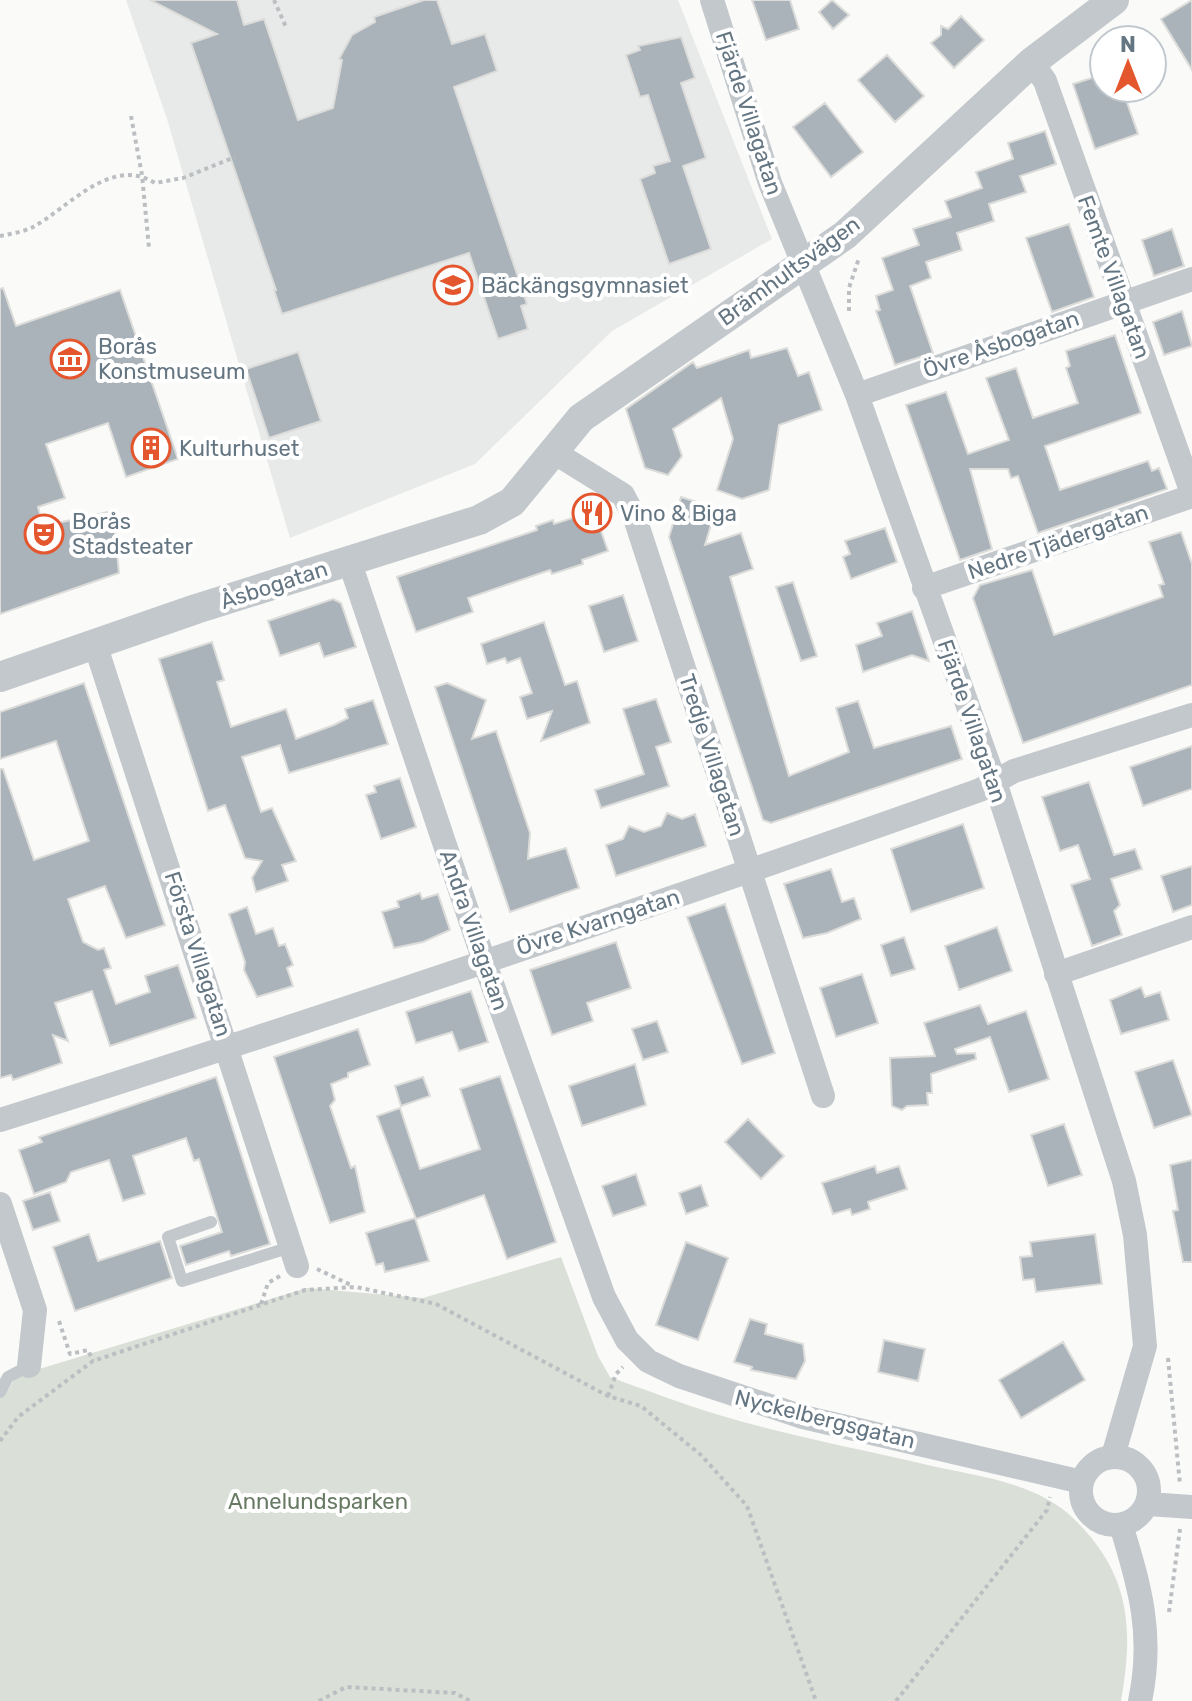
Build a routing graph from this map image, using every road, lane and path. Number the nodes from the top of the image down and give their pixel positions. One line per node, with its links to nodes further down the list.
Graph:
1 (274, 0): 4 (path)
2 (712, 0): 11 (street, Fjärde Villagatan)
3 (1114, 0): 5 (street, Brämhultsvägen)
4 (286, 27)
5 (1032, 62): 11 (street, Brämhultsvägen); 13 (street, Femte Villagatan)
6 (131, 116): 8 (path)
7 (235, 157): 8 (path)
8 (142, 175): 9 (path); 10 (path)
9 (0, 236)
10 (149, 248)
11 (803, 264): 14 (street, Fjärde Villagatan); 15 (street, Brämhultsvägen)
12 (1192, 279): 13 (street, Övre Åsbogatan)
13 (1123, 302): 14 (street, Övre Åsbogatan); 16 (street, Femte Villagatan)
14 (857, 395): 18 (street, Fjärde Villagatan)
15 (544, 463): 17 (street, Åsbogatan); 23 (street, Tredje Villagatan)
16 (1192, 495): 18 (street, Nedre Tjädergatan)
17 (349, 560): 19 (street, Åsbogatan); 25 (street, Andra Villagatan)
18 (924, 588): 22 (street, Fjärde Villagatan)
19 (95, 644): 20 (street, Åsbogatan); 27 (street, Första Villagatan)
20 (0, 677)
21 (1192, 715): 22 (street, Övre Kvarngatan)
22 (995, 782): 23 (street, Övre Kvarngatan); 26 (street, Fjärde Villagatan)
23 (750, 872): 25 (street, Övre Kvarngatan); 28 (street, Tredje Villagatan)
24 (1192, 927): 26 (street)
25 (484, 961): 27 (street, Övre Kvarngatan); 34 (street, Andra Villagatan)
26 (1056, 974): 43 (street, Fjärde Villagatan)
27 (229, 1048): 29 (street, Övre Kvarngatan); 32 (street, Första Villagatan)
28 (823, 1096)
29 (0, 1120)
30 (0, 1204): 39 (street)
31 (211, 1222): 32 (lane)
32 (294, 1257): 33 (path); 35 (path)
33 (355, 1287): 35 (path); 41 (path)
34 (604, 1297): 37 (street, Nyckelbergsgatan)
35 (260, 1305): 38 (path)
36 (58, 1318): 38 (path)
37 (638, 1351): 41 (path); 44 (street, Nyckelbergsgatan)
38 (93, 1361): 42 (path)
39 (29, 1366): 40 (lane)
40 (0, 1392)
41 (608, 1396): 51 (path)
42 (0, 1441)
43 (1113, 1456): 45 (street); 46 (street)
44 (1055, 1475): 45 (street, Nyckelbergsgatan); 52 (path)
45 (1082, 1482): 48 (street)
46 (1148, 1504): 47 (street); 48 (street)
47 (1192, 1507)
48 (1121, 1525): 53 (street)
49 (319, 1701): 50 (path)
50 (470, 1701)
51 (816, 1701)
52 (896, 1701)
53 (1140, 1701)

